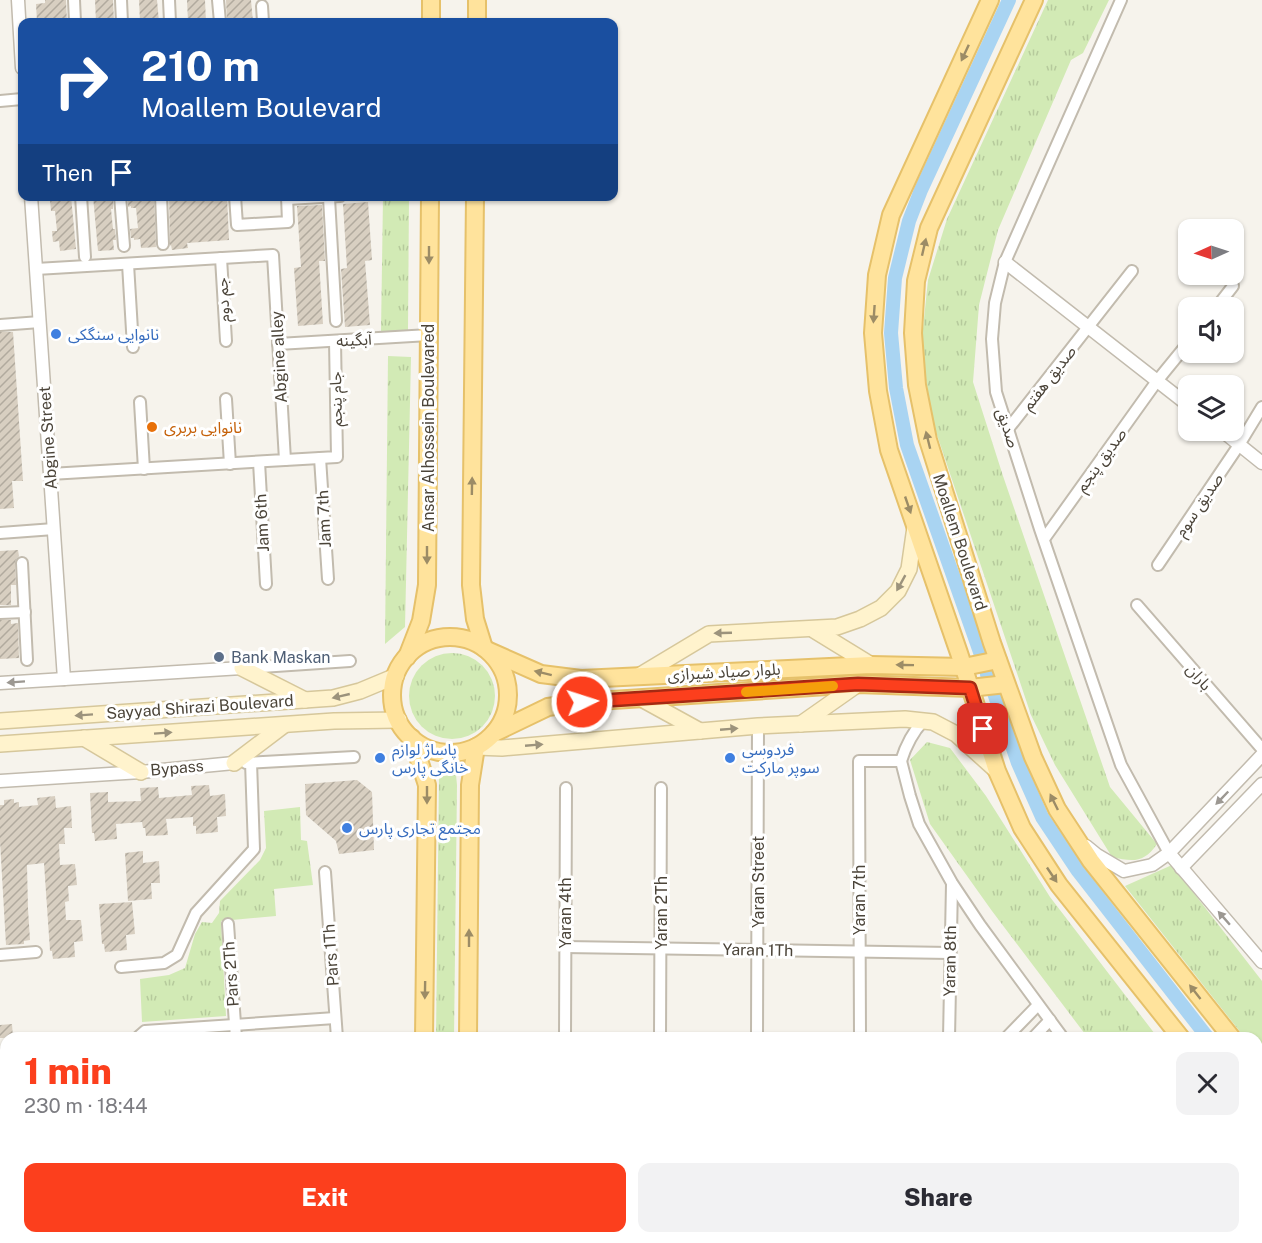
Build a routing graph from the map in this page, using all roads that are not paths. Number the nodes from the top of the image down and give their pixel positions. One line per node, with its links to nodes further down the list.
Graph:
1 (18, 0): 12 (street)
2 (74, 0): 13 (street)
3 (121, 0): 14 (street)
4 (169, 0): 15 (street)
5 (218, 0): 16 (street)
6 (431, 0): 18 (main road)
7 (477, 0): 19 (main road)
8 (990, 0): 66 (main road, one-way to 66)
9 (1034, 0): 81 (main road, Moallem Boulevard, one-way to 9)
10 (1121, 0): 35 (street, صدیق)
11 (262, 6): 17 (street)
12 (19, 18)
13 (75, 18)
14 (122, 18)
15 (170, 18)
16 (220, 18)
17 (263, 18)
18 (431, 18)
19 (477, 18)
20 (18, 99): 21 (street)
21 (0, 101)
22 (31, 201): 37 (street, Abgine Street)
23 (81, 201): 33 (street)
24 (120, 201): 32 (street)
25 (160, 201): 31 (street)
26 (235, 201): 27 (street)
27 (287, 201)
28 (336, 201): 41 (street)
29 (430, 201): 45 (main road, Ansar Alhossein Boulevared, one-way to 45)
30 (475, 201): 78 (main road, one-way to 30)
31 (163, 244)
32 (124, 246)
33 (85, 257)
34 (221, 258): 36 (street, Abgine alley); 46 (street, جم دوم); 48 (street, Abgine alley)
35 (1005, 262): 44 (street); 56 (street, صدیق)
36 (128, 264): 37 (street, Abgine alley); 49 (street)
37 (36, 269): 42 (street, Abgine Street)
38 (1132, 271): 44 (street, صدیق هفتم)
39 (1233, 286): 40 (street)
40 (1224, 297)
41 (336, 321)
42 (40, 322): 43 (street); 65 (street, Abgine Street)
43 (0, 325)
44 (1089, 327): 51 (street); 56 (street, صدیق هفتم)
45 (429, 335): 47 (street, آبگینه); 79 (main road, Ansar Alhossein Boulevared, one-way to 79)
46 (226, 341)
47 (335, 341): 48 (street, آبگینه); 59 (street, جام پنجم)
48 (279, 344): 60 (street, Abgine alley)
49 (133, 346)
50 (1178, 356): 51 (street, صدیق پنجم)
51 (1158, 381): 52 (street); 69 (street, صدیق پنجم)
52 (1178, 397)
53 (226, 399): 63 (street)
54 (140, 402): 64 (street)
55 (1262, 407): 58 (street, صدیق سوم)
56 (1008, 429): 69 (street, صدیق)
57 (1234, 441): 58 (street)
58 (1239, 445): 62 (street); 71 (street, صدیق سوم)
59 (321, 458): 60 (street); 72 (street, Jam 7th)
60 (285, 460): 61 (street)
61 (259, 462): 63 (street); 73 (street, Jam 6th)
62 (1262, 463)
63 (230, 464): 64 (street)
64 (144, 469): 65 (street)
65 (50, 474): 67 (street, Abgine Street)
66 (915, 527): 77 (main road, one-way to 77); 84 (main road)
67 (54, 529): 68 (street); 88 (street, Abgine Street)
68 (0, 532)
69 (1044, 539): 120 (street, صدیق)
70 (22, 562): 75 (street)
71 (1158, 565)
72 (328, 579)
73 (266, 584)
74 (1137, 605): 107 (street, باران)
75 (25, 612): 76 (street); 80 (street)
76 (0, 614)
77 (813, 630): 83 (main road); 87 (main road, one-way to 87)
78 (486, 650): 79 (main road); 87 (main road, بلوار صیاد شیرازی, one-way to 78); 102 (main road)
79 (407, 657): 86 (main road)
80 (27, 660)
81 (998, 660): 84 (main road, بلوار صیاد شیرازی); 91 (main road, Moallem Boulevard)
82 (350, 662): 85 (street)
83 (871, 665): 84 (main road, بلوار صیاد شیرازی, one-way to 83); 87 (main road, بلوار صیاد شیرازی)
84 (964, 666): 92 (main road)
85 (242, 668): 88 (street); 94 (main road)
86 (396, 676): 94 (main road, Sayyad Shirazi Boulevard, one-way to 94); 95 (main road)
87 (639, 676)
88 (64, 679): 89 (street, one-way to 89)
89 (0, 683)
90 (858, 684): 92 (main road, بلوار صیاد شیرازی); 93 (main road, بلوار صیاد شیرازی); 99 (main road)
91 (1006, 684): 92 (main road, بلوار صیاد شیرازی); 119 (main road, Moallem Boulevard, one-way to 91)
92 (970, 688): 113 (main road)
93 (640, 698): 101 (main road); 102 (main road, بلوار صیاد شیرازی)
94 (304, 700): 96 (main road, Sayyad Shirazi Boulevard, one-way to 96)
95 (399, 720): 98 (main road, Sayyad Shirazi Boulevard); 104 (main road)
96 (0, 721)
97 (923, 721): 99 (main road); 110 (street); 113 (main road)
98 (284, 724): 103 (main road, Sayyad Shirazi Boulevard, one-way to 98); 112 (main road)
99 (801, 724): 100 (main road)
100 (758, 726): 101 (main road, one-way to 100); 127 (street, Yaran Street)
101 (700, 731): 106 (main road, one-way to 101)
102 (494, 733): 106 (main road)
103 (84, 738): 105 (main road, Sayyad Shirazi Boulevard); 114 (main road)
104 (412, 738): 106 (main road); 141 (main road, one-way to 141)
105 (0, 744)
106 (476, 747): 142 (main road, one-way to 106)
107 (1262, 749)
108 (1262, 755): 120 (street, one-way to 120)
109 (354, 757): 111 (street, Bypass)
110 (901, 760): 123 (street); 128 (street, Yaran 7th)
111 (251, 762): 112 (street, Bypass); 133 (street)
112 (234, 763): 114 (street, Bypass)
113 (997, 771): 151 (main road, one-way to 151)
114 (141, 772): 115 (street, Bypass)
115 (0, 781)
116 (566, 788): 125 (street, Yaran 4th)
117 (661, 788): 126 (street, Yaran 2Th)
118 (1260, 791): 121 (street)
119 (1076, 838): 120 (street); 152 (main road, Moallem Boulevard, one-way to 119)
120 (1169, 853): 121 (street)
121 (1181, 868): 132 (street, one-way to 121)
122 (325, 872): 135 (street, Pars 1Th)
123 (952, 883): 130 (street, Yaran 8th); 134 (street)
124 (228, 924): 137 (street, Pars 2Th)
125 (565, 947): 126 (street, Yaran 1Th); 143 (street, Yaran 4th)
126 (661, 948): 127 (street, Yaran 1Th); 144 (street, Yaran 2Th)
127 (758, 950): 128 (street, Yaran 1Th); 145 (street, Yaran Street)
128 (860, 951): 130 (street, Yaran 1Th); 146 (street, Yaran 7th)
129 (36, 952): 131 (street)
130 (950, 952): 147 (street, Yaran 8th)
131 (0, 955)
132 (1262, 962)
133 (122, 967)
134 (1038, 1005): 136 (street); 148 (street)
135 (335, 1018): 137 (street); 140 (street, Pars 1Th)
136 (1050, 1020): 149 (street); 150 (street)
137 (235, 1024): 138 (street); 139 (street, Pars 2Th)
138 (143, 1032)
139 (236, 1032)
140 (336, 1032)
141 (424, 1032)
142 (468, 1032)
143 (564, 1032)
144 (660, 1032)
145 (757, 1032)
146 (860, 1032)
147 (949, 1032)
148 (1012, 1032)
149 (1039, 1032)
150 (1059, 1032)
151 (1176, 1032)
152 (1227, 1032)

